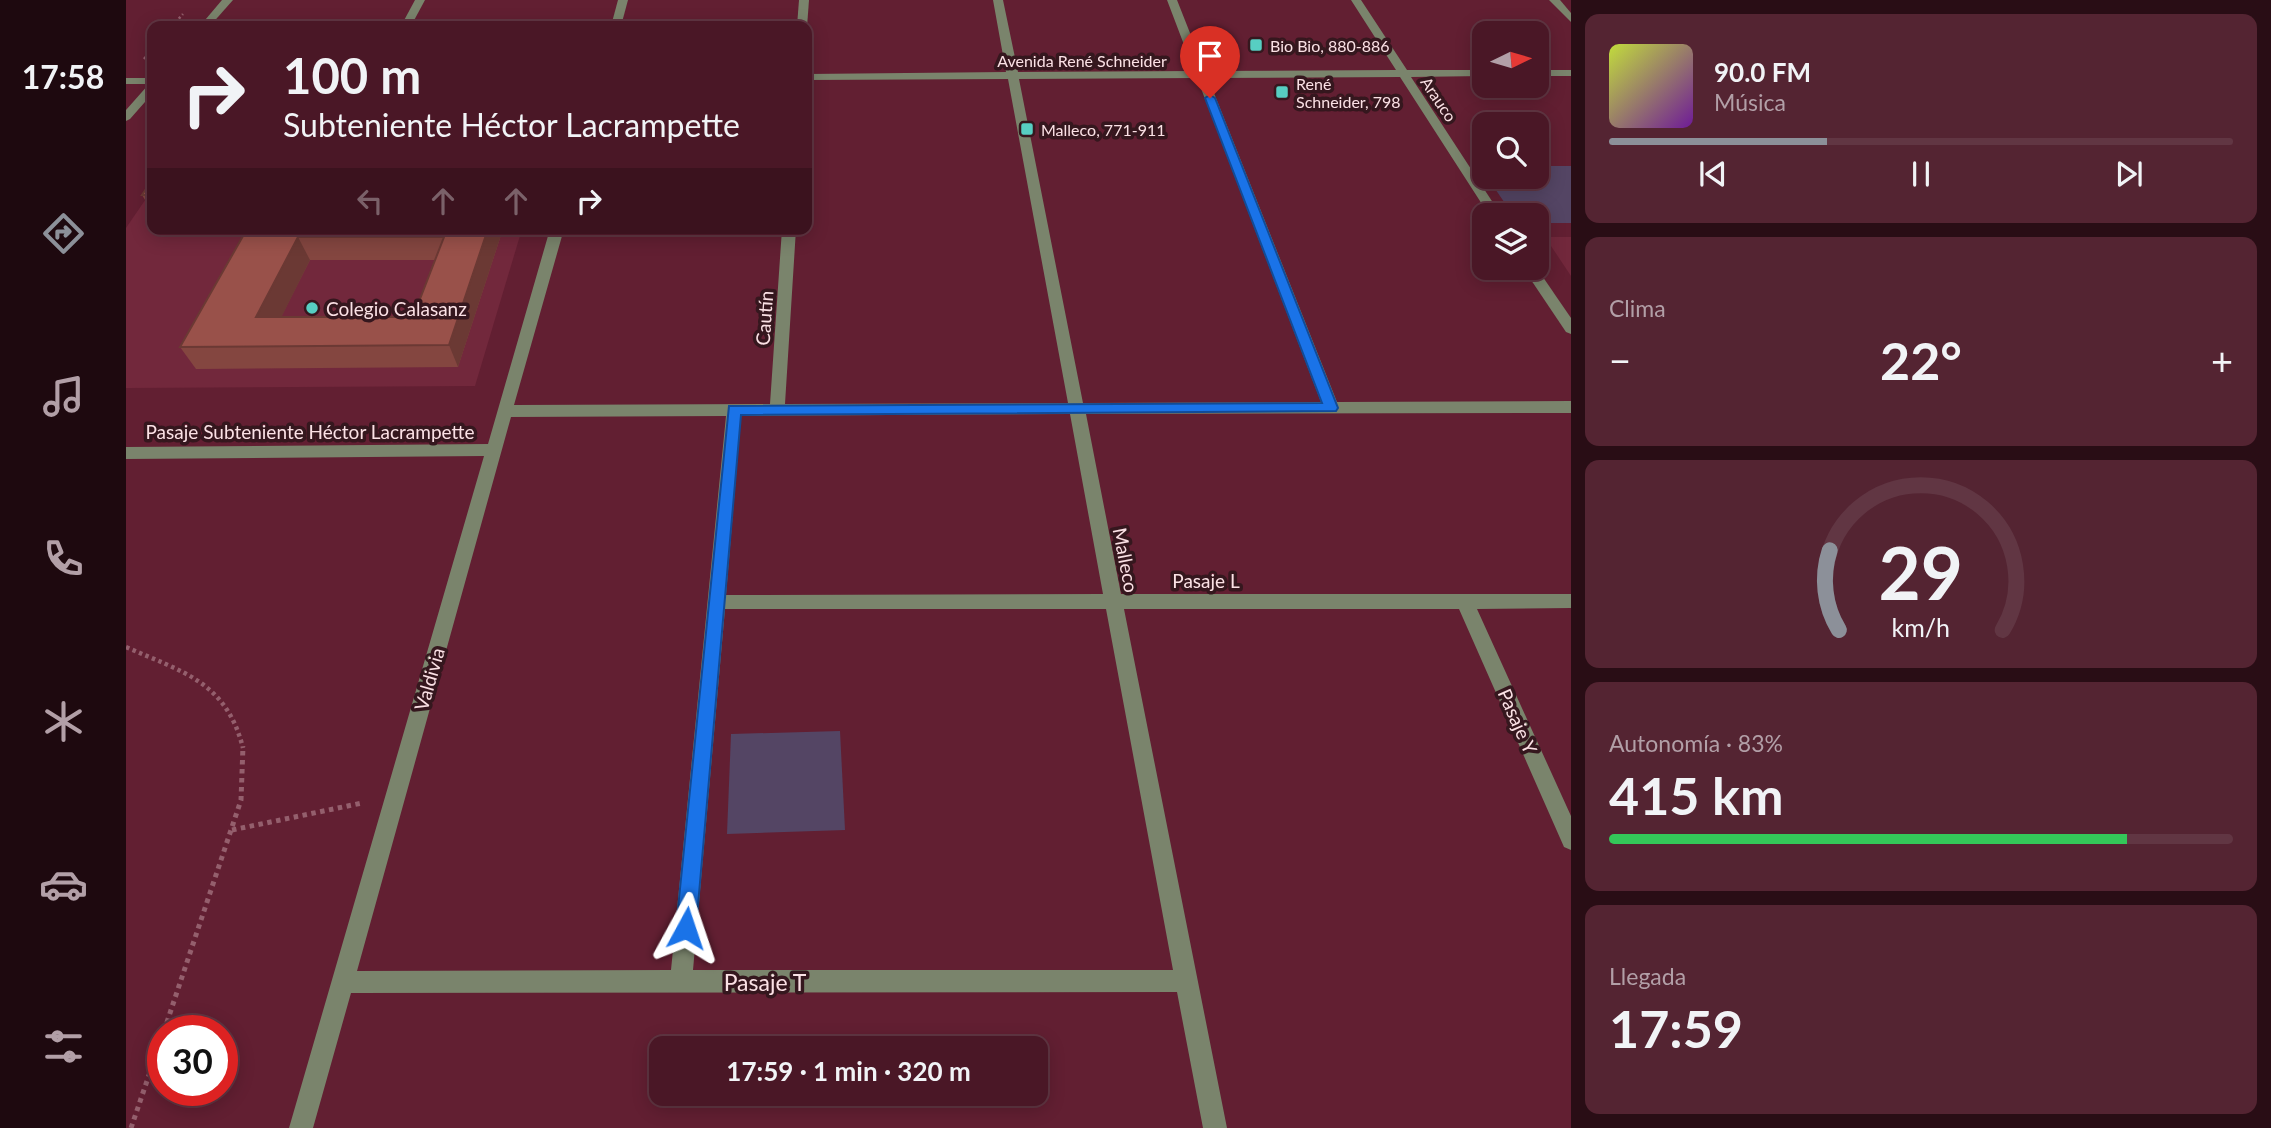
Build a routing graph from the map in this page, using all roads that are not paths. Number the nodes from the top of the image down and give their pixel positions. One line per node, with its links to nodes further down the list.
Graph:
1 (228, 0): 10 (street)
2 (420, 0): 11 (street)
3 (623, 0): 12 (street)
4 (804, 0): 13 (street)
5 (998, 0): 19 (street, Malleco)
6 (1172, 0): 18 (street)
7 (1356, 0): 17 (street, Arauco)
8 (1555, 0): 9 (street)
9 (1571, 19)
10 (209, 21)
11 (408, 21)
12 (617, 21)
13 (802, 21)
14 (1472, 73): 17 (street, Avenida René Schneider)
15 (1549, 73): 16 (street)
16 (1571, 73)
17 (1401, 74): 18 (street, Avenida René Schneider); 25 (street, Arauco)
18 (1201, 75): 19 (street, Avenida René Schneider); 31 (street)
19 (1011, 76): 20 (street, Avenida René Schneider); 32 (street, Malleco)
20 (812, 77)
21 (126, 81): 22 (street)
22 (147, 81)
23 (147, 93): 24 (street)
24 (126, 117)
25 (1488, 203)
26 (556, 235): 35 (street, Valdivia)
27 (789, 235): 34 (street, Cautín)
28 (1538, 280): 29 (street)
29 (1571, 329)
30 (1571, 407): 31 (street)
31 (1331, 408): 32 (street)
32 (1076, 409): 34 (street); 38 (street, Malleco)
33 (734, 410): 34 (street); 35 (street); 41 (street)
34 (777, 410)
35 (506, 411): 36 (street, Valdivia)
36 (494, 450): 37 (street, Pasaje Subteniente Héctor Lacrampette); 44 (street, Valdivia)
37 (126, 453)
38 (1113, 601): 39 (street, Pasaje L); 41 (street, Pasaje L); 43 (street, Malleco)
39 (1465, 601): 40 (street, Pasaje L); 42 (street, Pasaje Y)
40 (1571, 601)
41 (716, 602): 45 (street)
42 (1571, 840)
43 (1186, 981): 45 (street, Pasaje T); 47 (street, Malleco)
44 (343, 982): 45 (street, Pasaje T); 46 (street, Valdivia)
45 (681, 982)
46 (301, 1128)
47 (1215, 1128)

